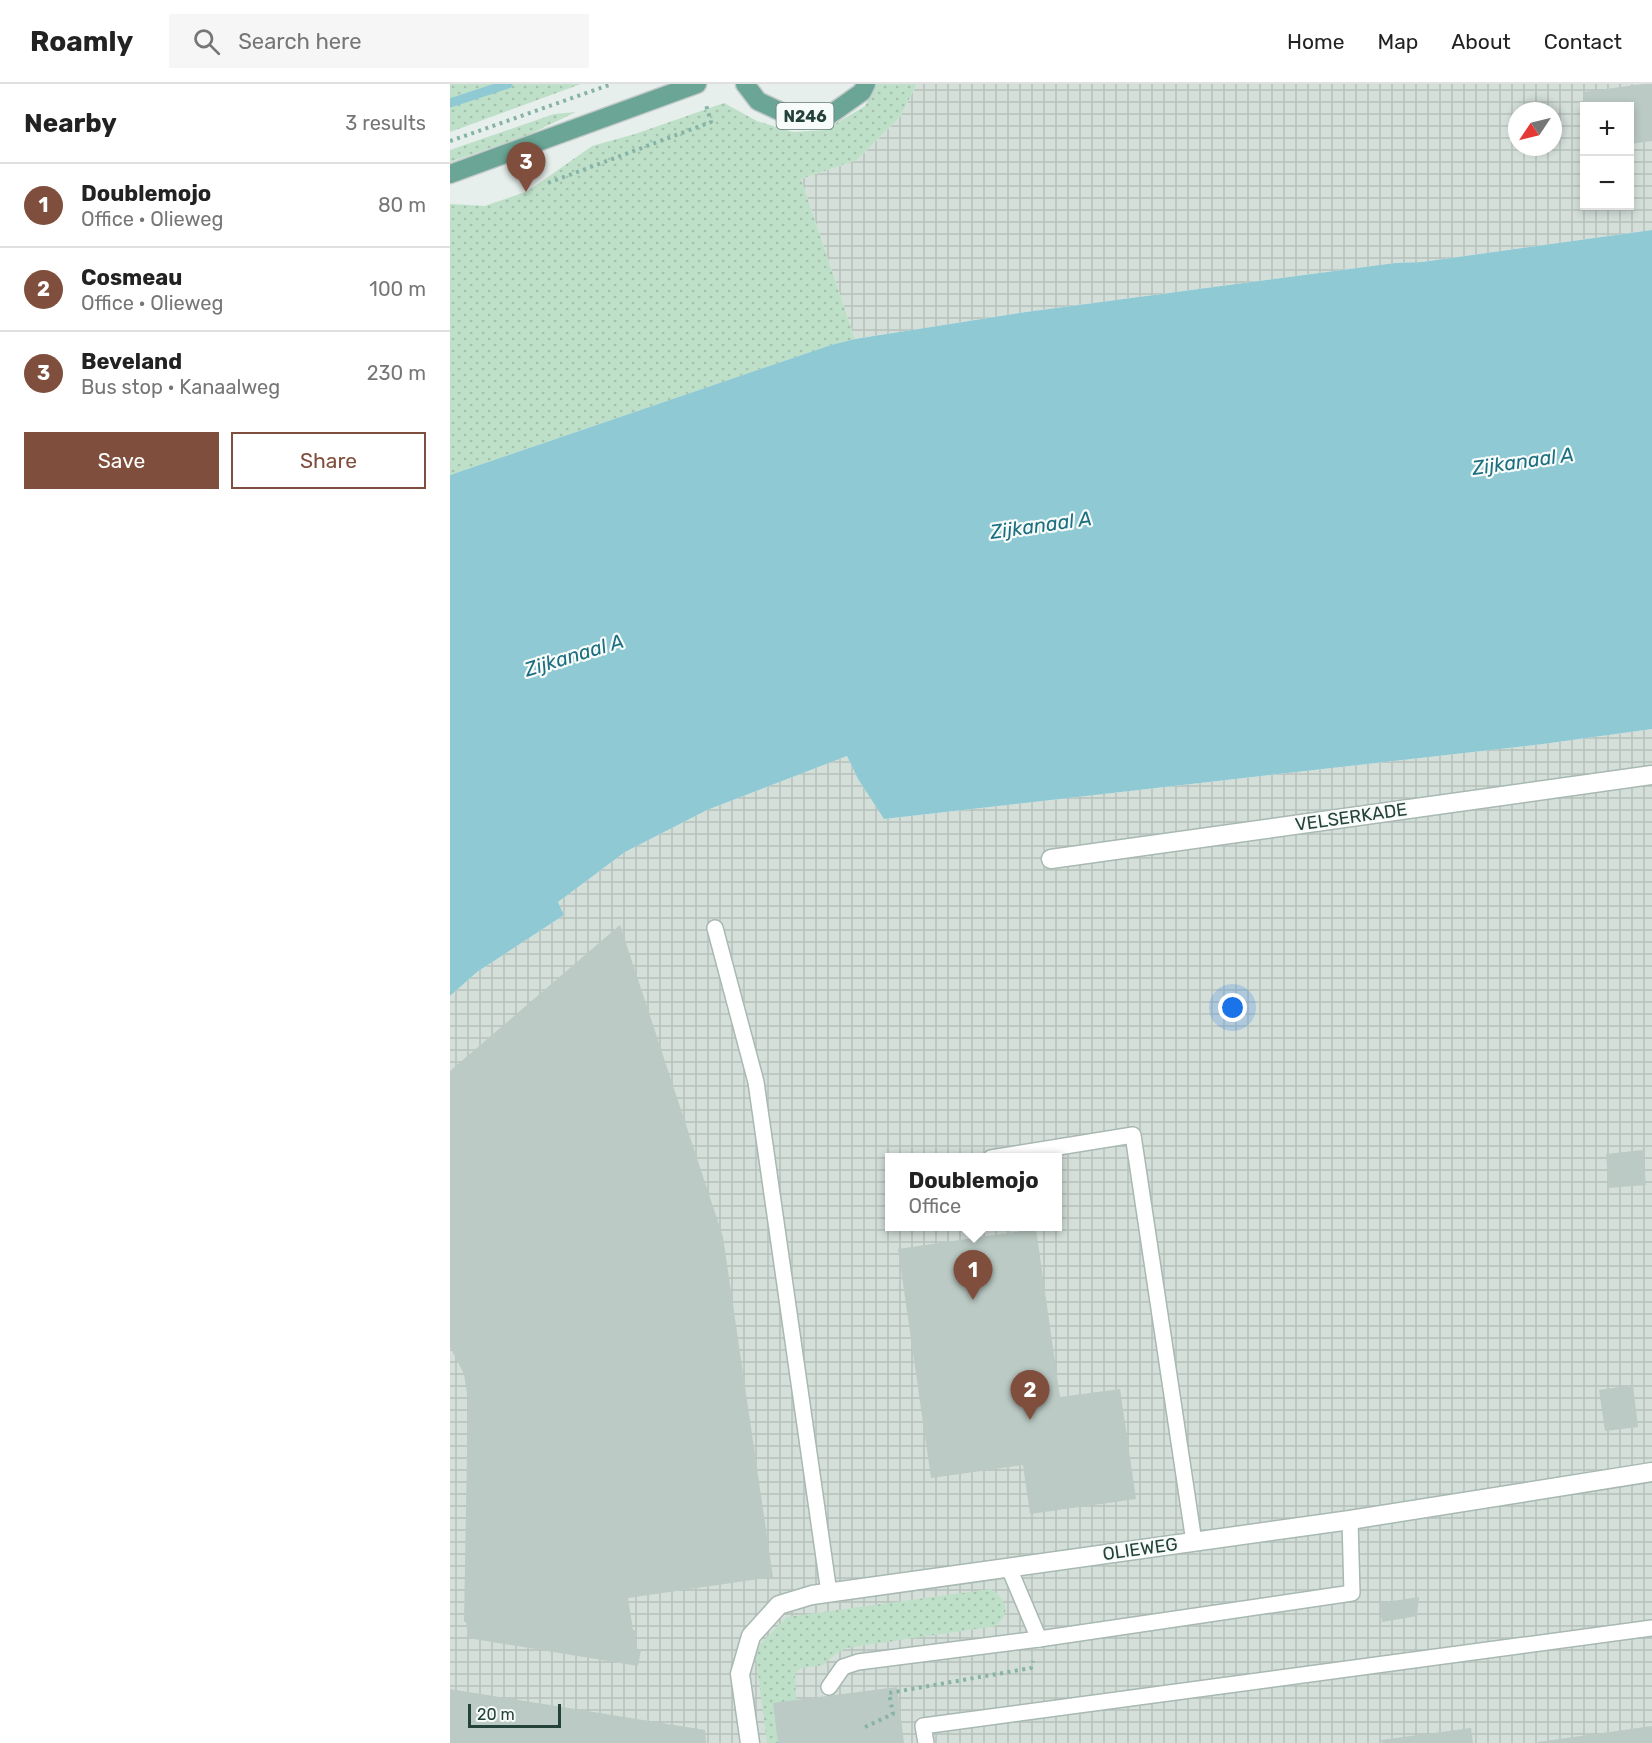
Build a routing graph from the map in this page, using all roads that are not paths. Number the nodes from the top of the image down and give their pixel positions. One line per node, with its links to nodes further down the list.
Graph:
1 (697, 84): 4 (main road)
2 (745, 84): 3 (main road, N246)
3 (866, 84)
4 (450, 174)
5 (1652, 775): 6 (street, VELSERKADE)
6 (1051, 859)
7 (714, 928): 13 (lane)
8 (1022, 1153): 11 (lane)
9 (1652, 1472): 10 (street, OLIEWEG)
10 (1350, 1520): 11 (street, OLIEWEG); 15 (lane)
11 (1194, 1542): 12 (street, OLIEWEG)
12 (1009, 1568): 13 (street, OLIEWEG); 15 (lane)
13 (829, 1593): 17 (street, OLIEWEG)
14 (1652, 1628): 18 (lane)
15 (1039, 1639): 16 (lane)
16 (829, 1687)
17 (750, 1743)
18 (926, 1743)

